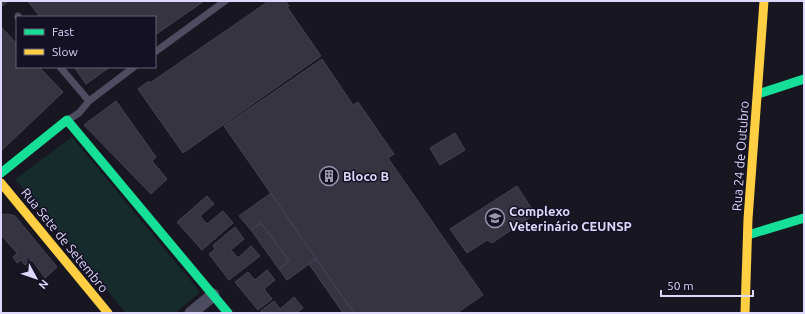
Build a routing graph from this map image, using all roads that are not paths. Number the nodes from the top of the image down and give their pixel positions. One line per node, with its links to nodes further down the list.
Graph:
1 (224, 1): 3 (lane)
2 (764, 1): 7 (street, Rua 24 de Outubro)
3 (156, 51)
4 (61, 68): 8 (lane)
5 (133, 68): 8 (lane)
6 (804, 79): 7 (street)
7 (758, 94): 13 (street, Rua 24 de Outubro)
8 (89, 101): 9 (lane)
9 (67, 120): 10 (street); 14 (street)
10 (1, 173)
11 (1, 183): 15 (street, Rua Sete de Setembro)
12 (804, 218): 13 (street)
13 (748, 236): 18 (street, Rua 24 de Outubro)
14 (213, 295): 16 (street); 17 (street)
15 (108, 313)
16 (191, 313)
17 (228, 313)
18 (745, 313)

